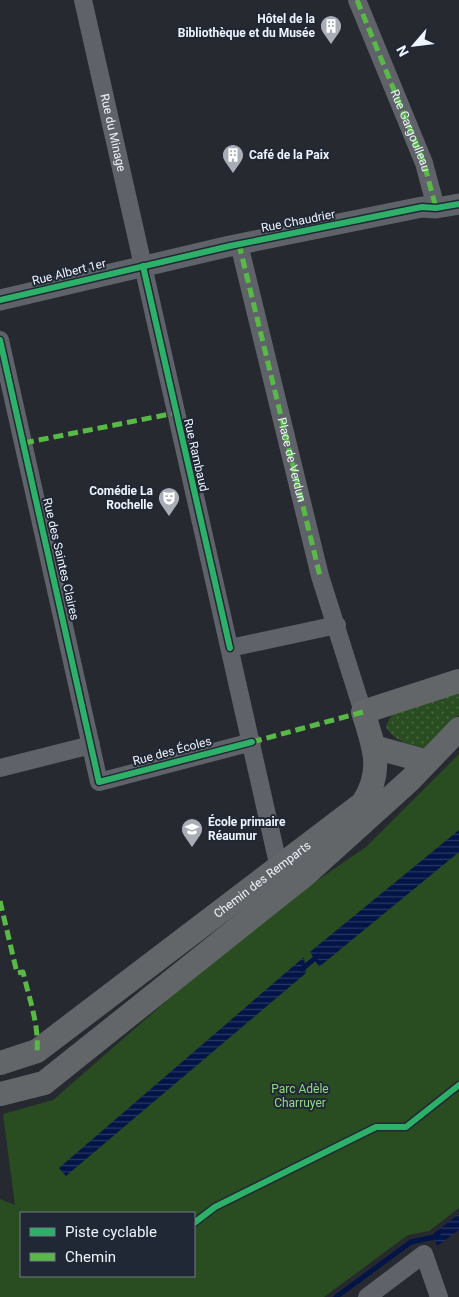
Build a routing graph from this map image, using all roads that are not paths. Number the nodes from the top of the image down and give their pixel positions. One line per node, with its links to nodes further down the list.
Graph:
1 (83, 0): 6 (street, Rue du Minage)
2 (357, 0): 4 (street, Rue Gargoulleau)
3 (459, 204): 4 (street, Rue Chaudrier)
4 (436, 208): 5 (street, Rue Chaudrier)
5 (239, 244): 6 (street, Rue Chaudrier); 9 (street, Place de Verdun)
6 (143, 266): 7 (street, Rue Albert 1er); 10 (street, Rue Rambaud)
7 (0, 300)
8 (0, 340): 15 (street, Rue des Saintes Claires)
9 (337, 625): 10 (street); 12 (street, Place de Verdun)
10 (230, 648): 14 (street, Rue Rambaud)
11 (459, 681): 12 (main road)
12 (363, 712): 16 (main road, Chemin des Remparts)
13 (459, 729): 17 (main road, Chemin des Remparts)
14 (252, 742): 19 (street, Rue des Écoles); 20 (street, Rue Rambaud)
15 (91, 745): 18 (street); 19 (street, Rue des Saintes Claires)
16 (374, 747): 17 (main road); 20 (main road, Chemin des Remparts)
17 (425, 761): 22 (main road, Chemin des Remparts)
18 (0, 768)
19 (99, 782)
20 (279, 868): 21 (main road, Chemin des Remparts)
21 (0, 1063)
22 (0, 1094)
23 (367, 1297): 24 (street)
24 (439, 1297)

